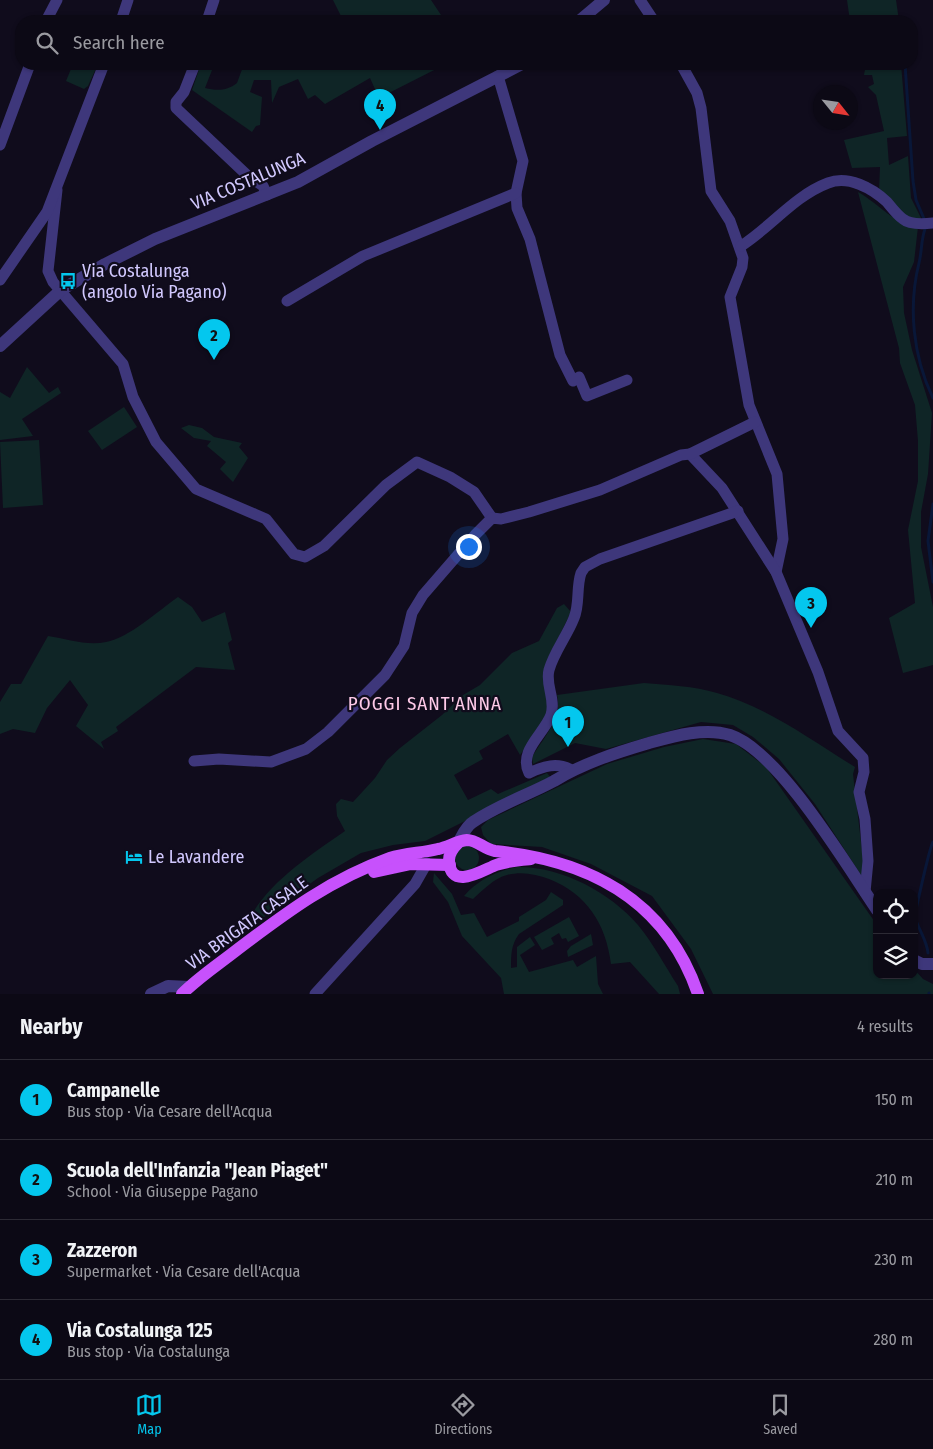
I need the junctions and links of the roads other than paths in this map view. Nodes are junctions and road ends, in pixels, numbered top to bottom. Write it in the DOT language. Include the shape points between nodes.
graph roads {
  1 [pos="57,0"];
  2 [pos="128,0"];
  3 [pos="214,0"];
  4 [pos="604,0"];
  5 [pos="640,0"];
  6 [pos="49,15"];
  7 [pos="123,15"];
  8 [pos="210,15"];
  9 [pos="586,15"];
  10 [pos="650,15"];
  11 [pos="28,70"];
  12 [pos="102,70"];
  13 [pos="192,70"];
  14 [pos="510,70"];
  15 [pos="684,70"];
  16 [pos="498,76"];
  17 [pos="0,145"];
  18 [pos="57,190"];
  19 [pos="516,194"];
  20 [pos="267,195"];
  21 [pos="933,223"];
  22 [pos="741,246"];
  23 [pos="0,280"];
  24 [pos="61,290"];
  25 [pos="287,301"];
  26 [pos="0,346"];
  27 [pos="627,380"];
  28 [pos="755,422"];
  29 [pos="690,454"];
  30 [pos="738,511"];
  31 [pos="492,518"];
  32 [pos="776,572"];
  33 [pos="194,761"];
  34 [pos="572,770"];
  35 [pos="489,814"];
  36 [pos="458,843"];
  37 [pos="480,845"];
  38 [pos="546,858"];
  39 [pos="427,863"];
  40 [pos="411,864"];
  41 [pos="450,865"];
  42 [pos="481,872"];
  43 [pos="335,882"];
  44 [pos="415,884"];
  45 [pos="865,892"];
  46 [pos="873,904"];
  47 [pos="918,962"];
  48 [pos="933,964"];
  49 [pos="185,991"];
  50 [pos="151,994"];
  51 [pos="315,994"];
  52 [pos="698,994"];
  1 -- 6 [label="street"];
  2 -- 7 [label="street"];
  3 -- 8 [label="street"];
  4 -- 9 [label="street"];
  5 -- 10 [label="street"];
  11 -- 17 [label="street"];
  12 -- 18 [label="street"];
  13 -- 20 [label="street" via="176,108 248,176 263,186"];
  14 -- 16 [label="street, VIA COSTALUNGA"];
  15 -- 22 [label="street" via="701,108 711,191"];
  16 -- 19 [label="street" via="523,161"];
  16 -- 20 [label="street, VIA COSTALUNGA" via="298,182"];
  18 -- 23 [label="street" via="47,212"];
  18 -- 24 [label="street" via="47,264 53,282"];
  19 -- 25 [label="street" via="363,256"];
  19 -- 27 [label="street" via="517,208 530,239 560,355 573,381 579,377 587,396"];
  20 -- 24 [label="street, VIA COSTALUNGA" via="155,238"];
  21 -- 22 [label="street" via="902,219 886,201 865,187 839,181 828,183 800,200"];
  22 -- 28 [label="street" via="742,267 730,296"];
  24 -- 26 [label="street, VIA COSTALUNGA"];
  24 -- 31 [label="street" via="123,364 132,397 156,442 196,489 266,519 294,554 305,557 324,546 386,485 416,462 474,492"];
  28 -- 29 [label="street"];
  28 -- 32 [label="street" via="774,464 778,482 783,539"];
  29 -- 30 [label="street" via="722,488"];
  29 -- 31 [label="street" via="600,490 510,517"];
  30 -- 32 [label="street"];
  30 -- 34 [label="street" via="600,559 581,573 574,619 548,672 553,700 551,713 546,728 525,762 529,773 552,765 563,765"];
  31 -- 33 [label="street" via="423,595 412,613 404,646 385,675 328,732 306,749 271,762"];
  32 -- 45 [label="street" via="818,672 838,731 863,758 864,772 859,792 868,860"];
  34 -- 35 [label="street"];
  34 -- 45 [label="street" via="614,753 702,732 738,738 773,766 808,809"];
  35 -- 36 [label="street" via="472,822"];
  35 -- 37 [label="street" via="476,830"];
  36 -- 37 [label="main road, VIA BRIGATA CASALE" via="468,840"];
  36 -- 40 [label="street" via="444,850 416,855"];
  36 -- 41 [label="main road" via="450,853"];
  36 -- 43 [label="main road, VIA BRIGATA CASALE" via="391,858"];
  37 -- 38 [label="main road, VIA BRIGATA CASALE" via="491,850"];
  37 -- 42 [label="main road" via="486,856"];
  38 -- 42 [label="main road, VIA BRIGATA CASALE" via="497,865"];
  38 -- 52 [label="main road, VIA BRIGATA CASALE" via="595,876 639,905 678,952"];
  39 -- 40 [label="main road, VIA BRIGATA CASALE"];
  39 -- 41 [label="main road, VIA BRIGATA CASALE"];
  39 -- 44 [label="street"];
  40 -- 43 [label="main road, VIA BRIGATA CASALE"];
  40 -- 44 [label="street"];
  41 -- 42 [label="main road, VIA BRIGATA CASALE" via="465,878"];
  43 -- 49 [label="main road, VIA BRIGATA CASALE" via="309,896"];
  44 -- 51 [label="street"];
  45 -- 46 [label="street"];
  47 -- 48 [label="street"];
  49 -- 50 [label="street" via="168,986"];
}
